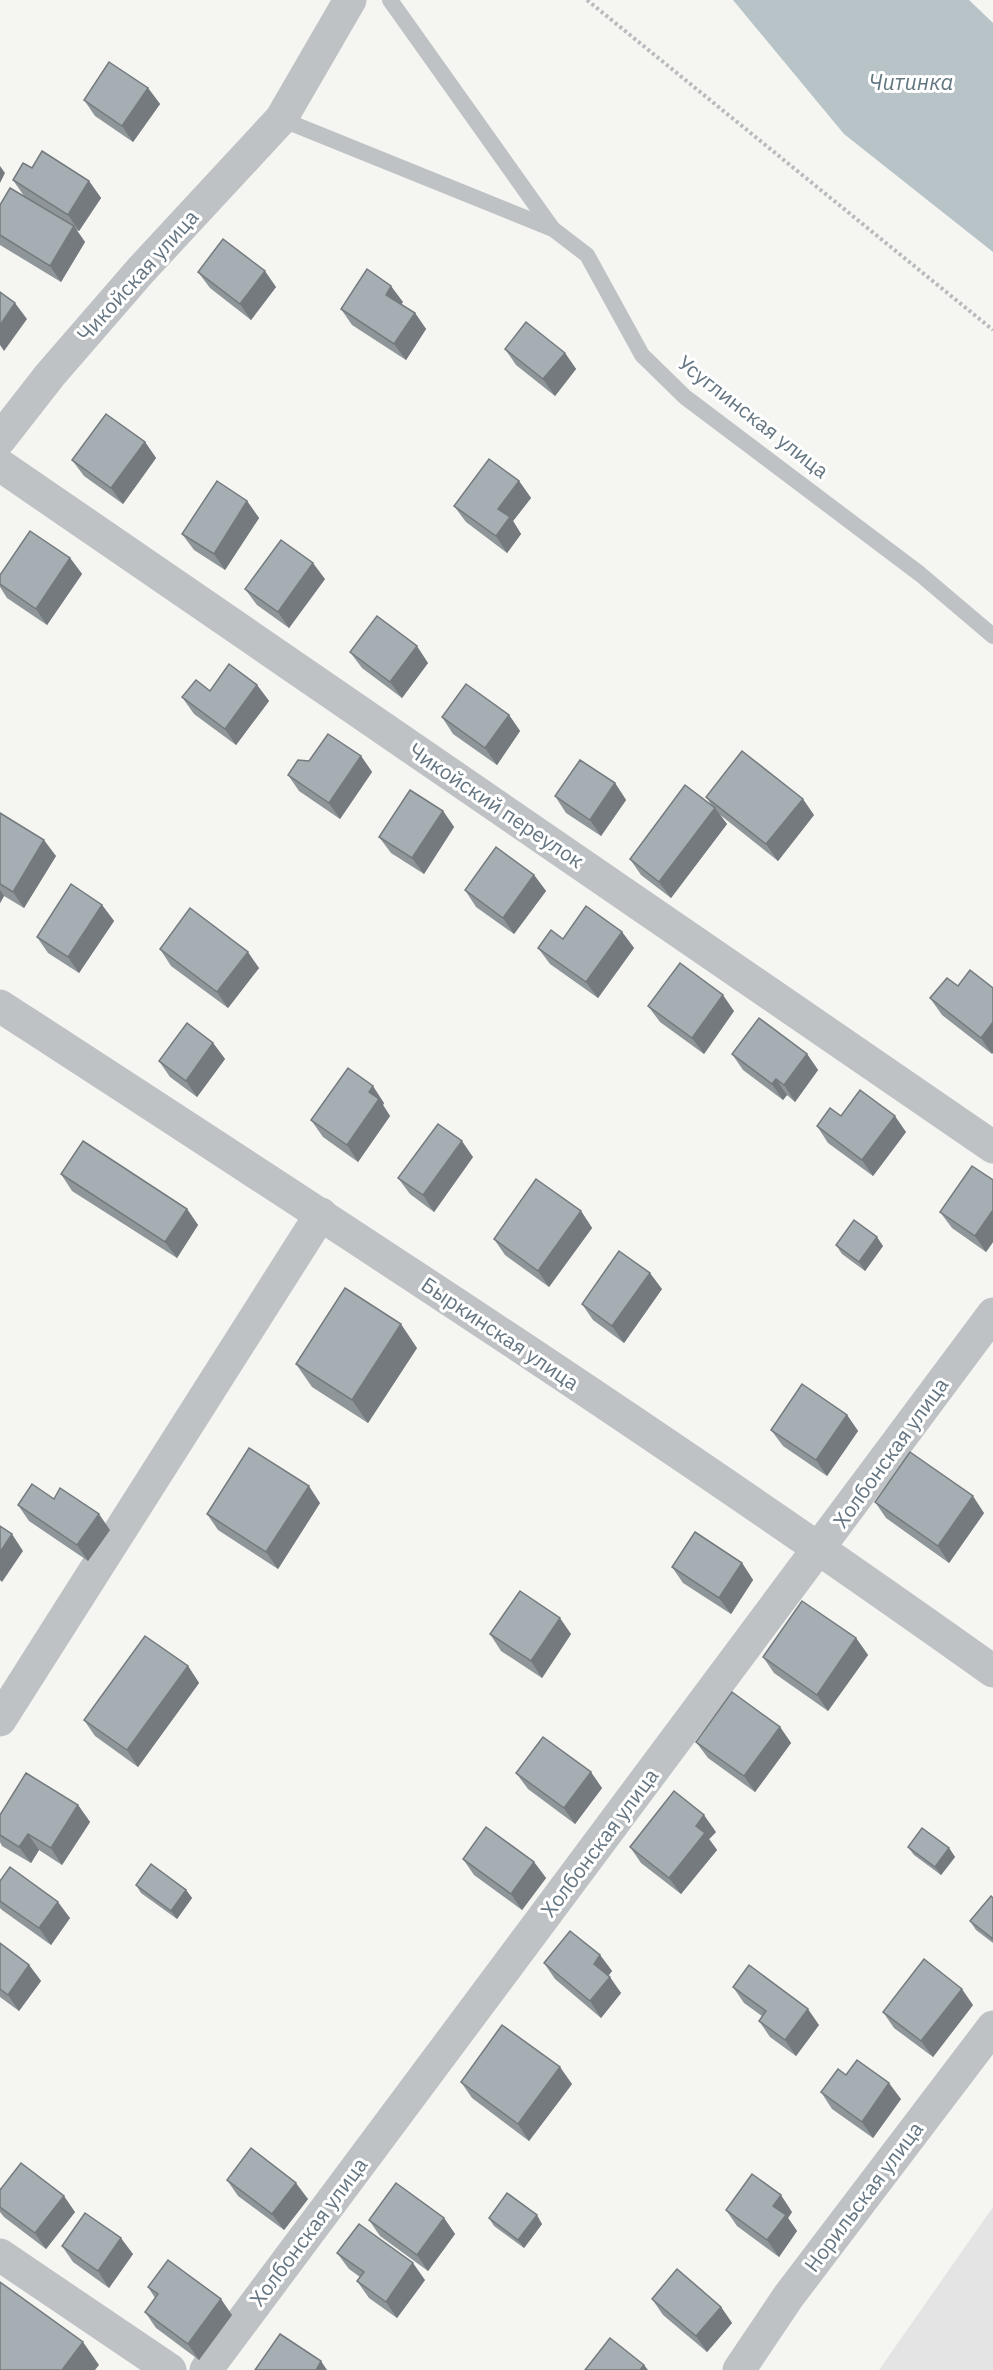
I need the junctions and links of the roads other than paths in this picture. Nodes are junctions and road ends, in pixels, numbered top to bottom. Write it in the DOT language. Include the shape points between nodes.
graph roads {
  1 [pos="350,0"];
  2 [pos="390,0"];
  3 [pos="281,119"];
  4 [pos="553,229"];
  5 [pos="0,439"];
  6 [pos="0,465"];
  7 [pos="993,636"];
  8 [pos="0,1006"];
  9 [pos="993,1147"];
  10 [pos="321,1214"];
  11 [pos="993,1314"];
  12 [pos="821,1548"];
  13 [pos="993,1671"];
  14 [pos="0,1720"];
  15 [pos="993,2027"];
  16 [pos="0,2255"];
  17 [pos="170,2370"];
  18 [pos="206,2370"];
  19 [pos="739,2370"];
  1 -- 3 [label="street, Чикойская улица"];
  2 -- 4 [label="lane"];
  3 -- 4 [label="lane, Усуглинская улица"];
  3 -- 5 [label="street, Чикойская улица" via="118,297"];
  4 -- 7 [label="lane, Усуглинская улица" via="587,255 642,355 685,397 920,574"];
  6 -- 9 [label="street, Чикойский переулок"];
  8 -- 10 [label="street, Быркинская улица"];
  10 -- 12 [label="street, Быркинская улица"];
  10 -- 14 [label="street"];
  11 -- 12 [label="street, Холбонская улица"];
  12 -- 13 [label="street, Быркинская улица"];
  12 -- 18 [label="street, Холбонская улица"];
  15 -- 19 [label="street, Норильская улица" via="788,2297"];
  16 -- 17 [label="street"];
}
